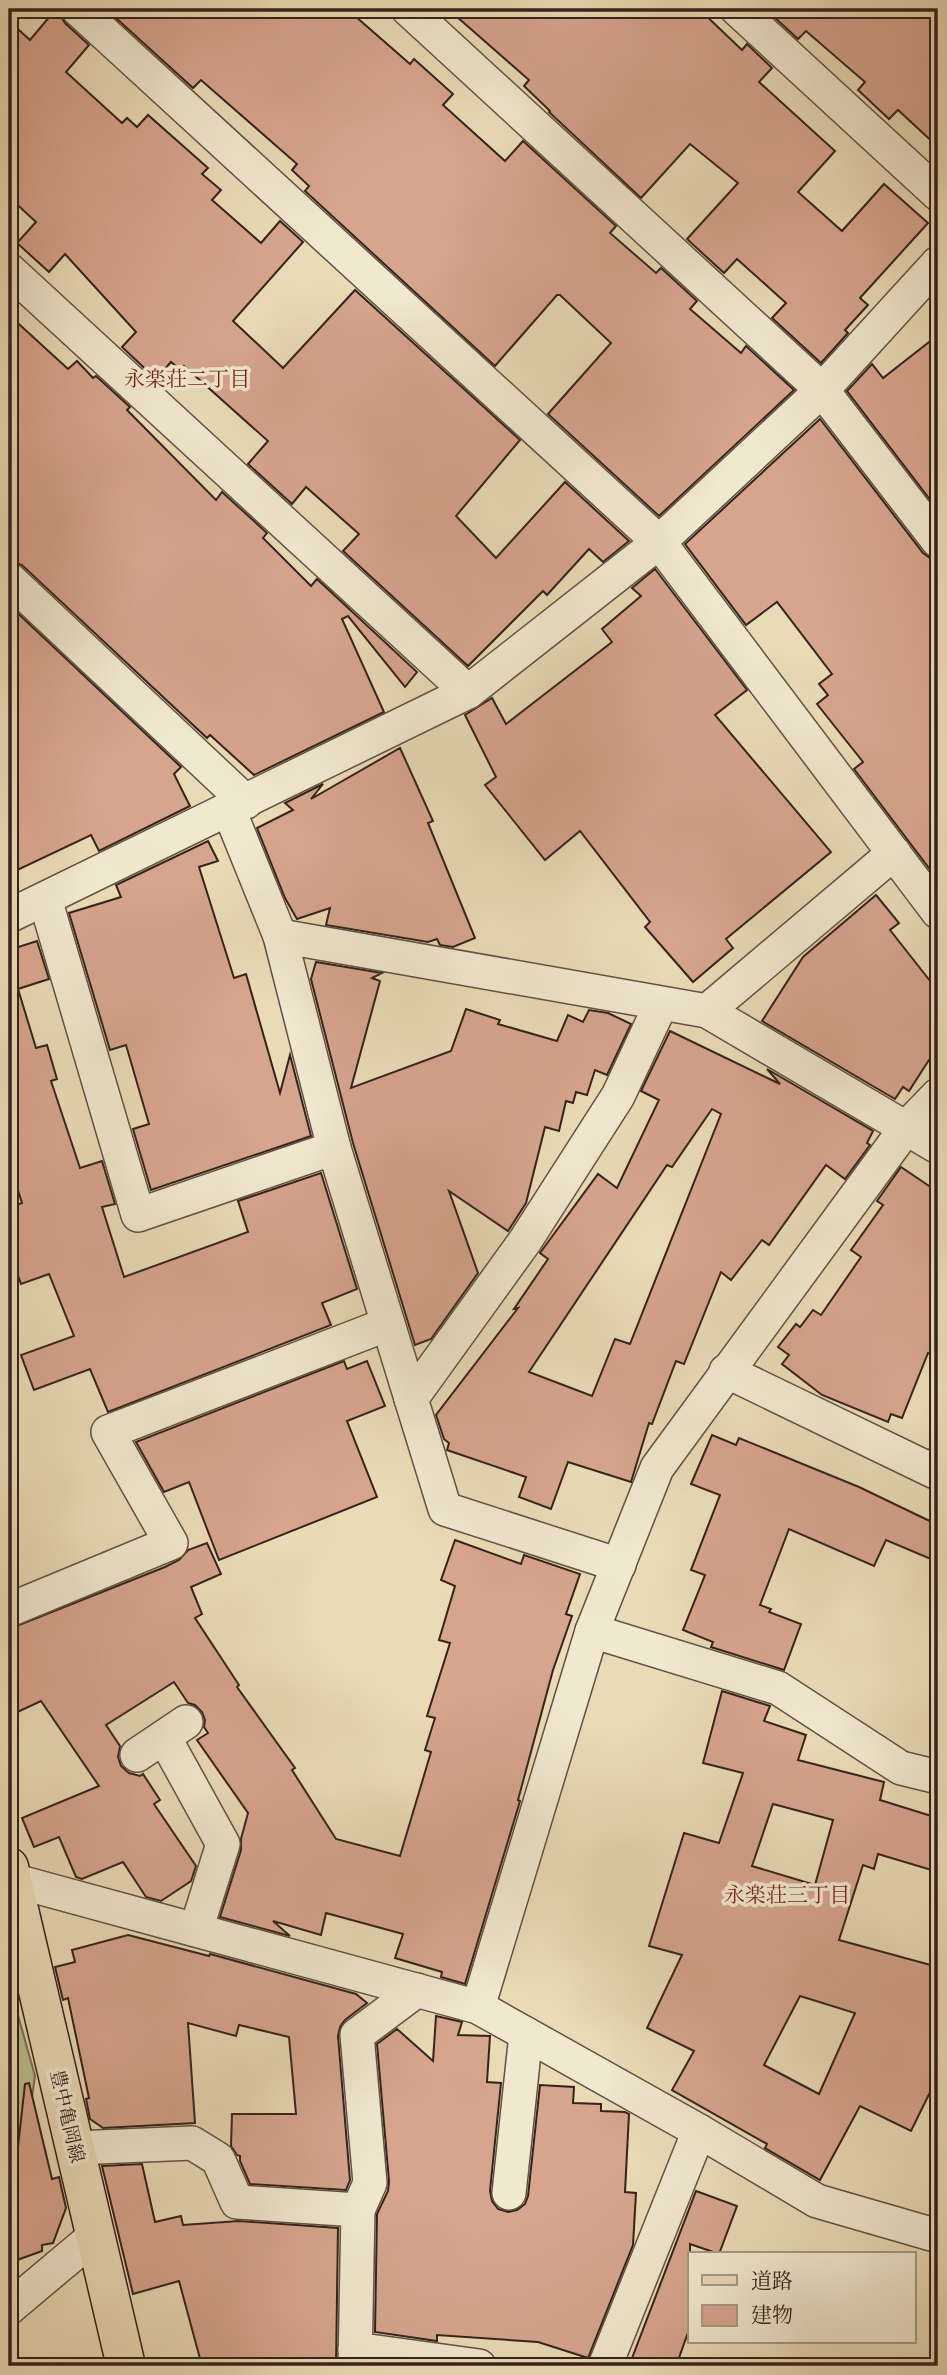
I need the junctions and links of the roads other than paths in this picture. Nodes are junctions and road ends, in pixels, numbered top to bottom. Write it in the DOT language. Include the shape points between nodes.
graph roads {
  1 [pos="78,9"];
  2 [pos="408,9"];
  3 [pos="737,9"];
  4 [pos="938,194"];
  5 [pos="938,263"];
  6 [pos="9,270"];
  7 [pos="821,390"];
  8 [pos="938,541"];
  9 [pos="659,542"];
  10 [pos="9,579"];
  11 [pos="468,692"];
  12 [pos="237,806"];
  13 [pos="894,853"];
  14 [pos="45,899"];
  15 [pos="938,912"];
  16 [pos="9,916"];
  17 [pos="280,936"];
  18 [pos="660,1004"];
  19 [pos="706,1012"];
  20 [pos="938,1095"];
  21 [pos="906,1128"];
  22 [pos="938,1147"];
  23 [pos="334,1148"];
  24 [pos="388,1324"];
  25 [pos="726,1371"];
  26 [pos="411,1399"];
  27 [pos="938,1464"];
  28 [pos="619,1565"];
  29 [pos="9,1610"];
  30 [pos="592,1631"];
  31 [pos="162,1738"];
  32 [pos="938,1777"];
  33 [pos="10,1873"];
  34 [pos="196,1930"];
  35 [pos="417,1990"];
  36 [pos="478,2007"];
  37 [pos="526,2034"];
  38 [pos="699,2131"];
  39 [pos="75,2148"];
  40 [pos="509,2193"];
  41 [pos="358,2210"];
  42 [pos="96,2235"];
  43 [pos="938,2236"];
  44 [pos="9,2308"];
  45 [pos="355,2357"];
  46 [pos="126,2366"];
  47 [pos="479,2366"];
  48 [pos="605,2366"];
  1 -- 9 [label="street"];
  2 -- 7 [label="street"];
  3 -- 4 [label="street"];
  5 -- 7 [label="street"];
  6 -- 11 [label="street"];
  7 -- 8 [label="street"];
  7 -- 9 [label="street"];
  9 -- 11 [label="street"];
  9 -- 13 [label="street"];
  10 -- 12 [label="street"];
  11 -- 12 [label="street"];
  12 -- 14 [label="street"];
  12 -- 17 [label="street"];
  13 -- 15 [label="street"];
  13 -- 19 [label="street"];
  14 -- 16 [label="street"];
  14 -- 23 [label="street" via="138,1215"];
  17 -- 18 [label="street"];
  17 -- 23 [label="street"];
  18 -- 19 [label="street"];
  18 -- 26 [label="street" via="618,1096 525,1241"];
  19 -- 21 [label="street"];
  20 -- 21 [label="street"];
  21 -- 22 [label="street"];
  21 -- 25 [label="street"];
  23 -- 24 [label="street"];
  24 -- 26 [label="street"];
  24 -- 29 [label="street" via="108,1432 171,1544"];
  25 -- 27 [label="street" via="935,1472"];
  25 -- 28 [label="street" via="657,1468"];
  26 -- 28 [label="street" via="445,1509"];
  28 -- 30 [label="street"];
  30 -- 32 [label="street" via="778,1688 901,1768"];
  30 -- 36 [label="street"];
  31 -- 34 [label="street" via="223,1844"];
  33 -- 34 [label="street"];
  33 -- 39 [label="main road, 豊中亀岡線"];
  34 -- 35 [label="street"];
  35 -- 36 [label="street"];
  35 -- 41 [label="street" via="357,2035 370,2183"];
  36 -- 37 [label="street"];
  37 -- 38 [label="street"];
  37 -- 40 [label="street"];
  38 -- 43 [label="street" via="817,2200"];
  38 -- 48 [label="street"];
  39 -- 41 [label="street" via="192,2143 218,2159 237,2202"];
  39 -- 42 [label="main road, 豊中亀岡線"];
  41 -- 45 [label="street"];
  42 -- 44 [label="street"];
  42 -- 46 [label="main road, 豊中亀岡線"];
  45 -- 47 [label="street"];
}
